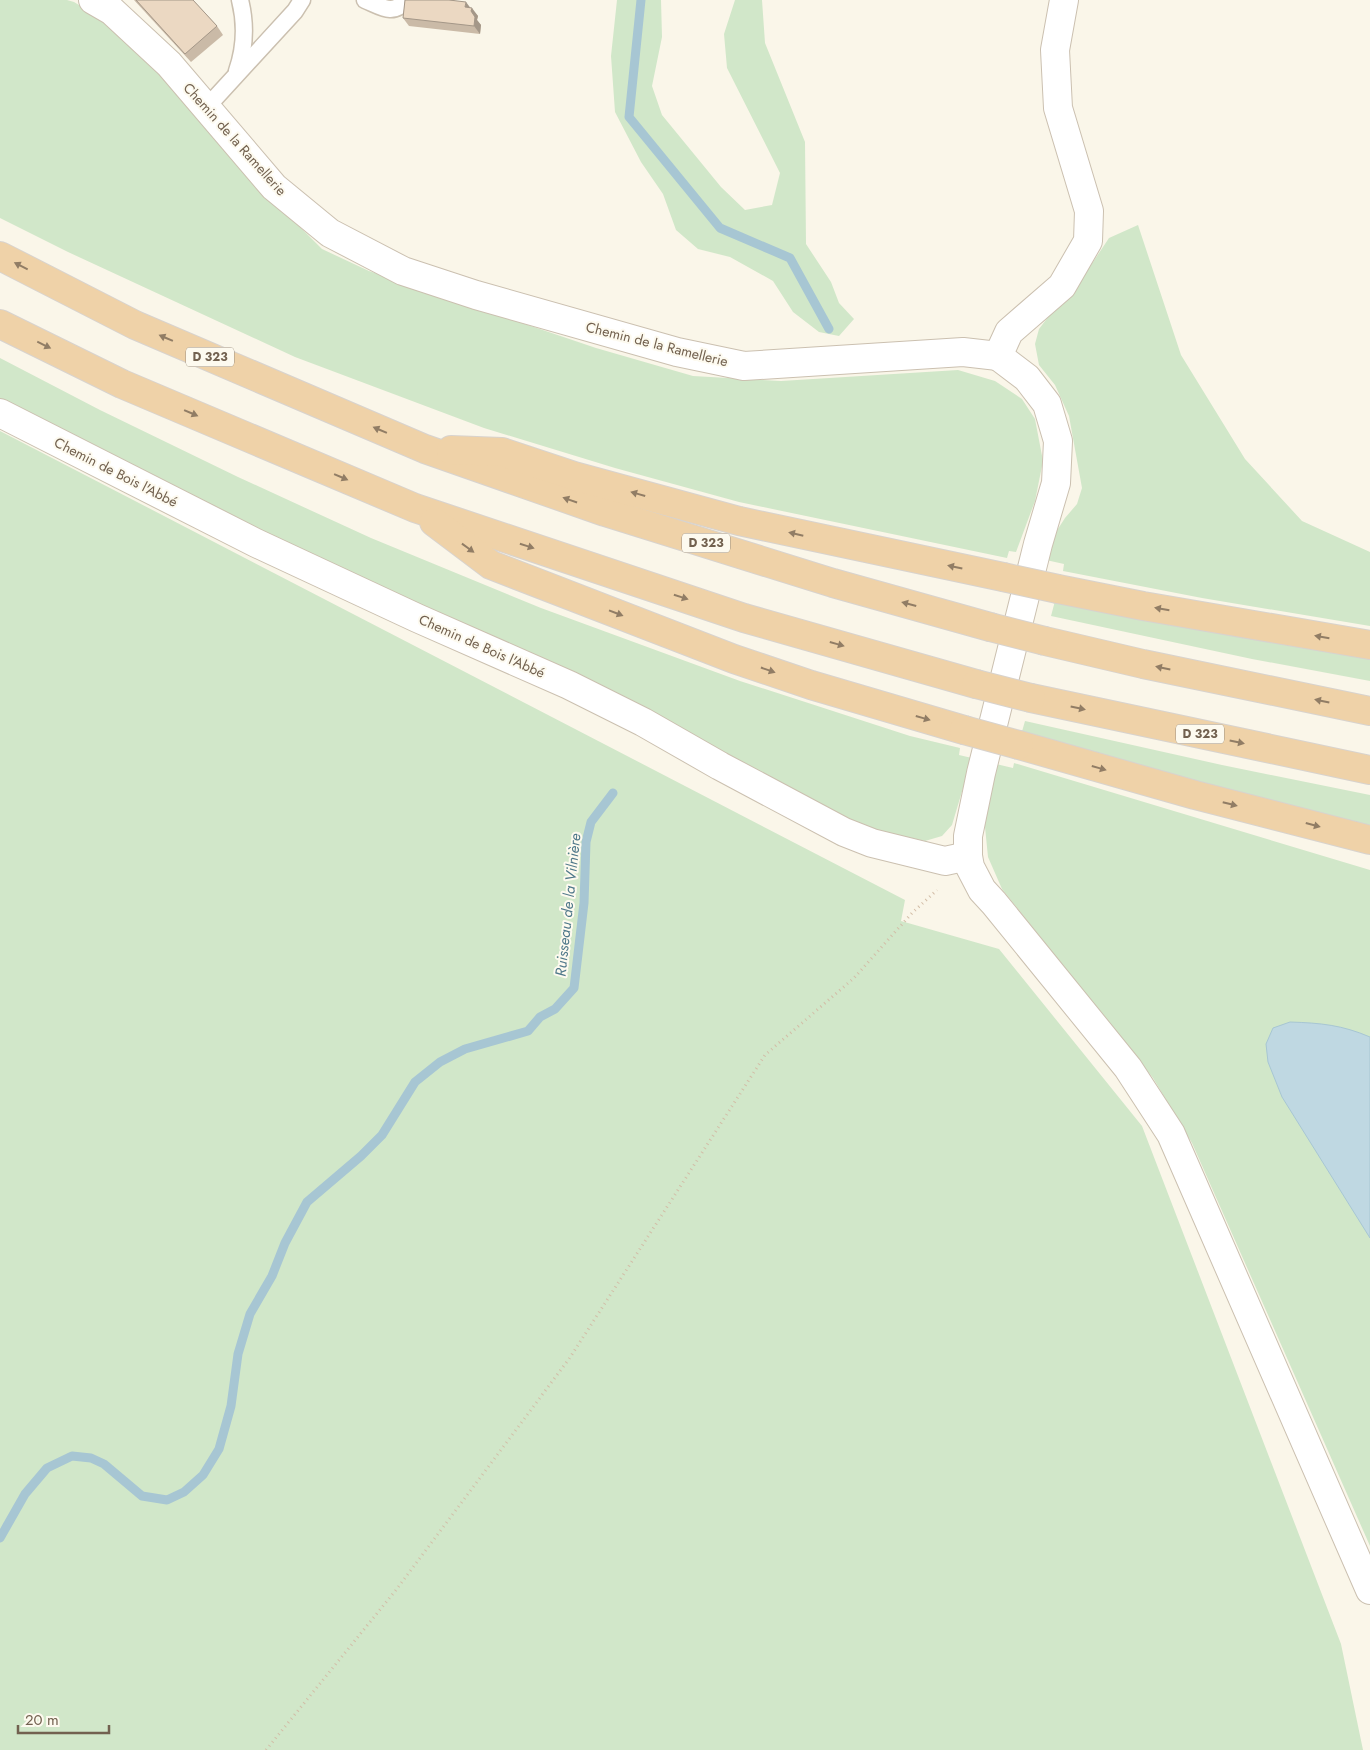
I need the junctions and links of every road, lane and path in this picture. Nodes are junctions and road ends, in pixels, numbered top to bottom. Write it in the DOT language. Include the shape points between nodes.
graph roads {
  1 [pos="93,0"];
  2 [pos="240,0"];
  3 [pos="302,0"];
  4 [pos="365,0"];
  5 [pos="406,0"];
  6 [pos="1064,0"];
  7 [pos="236,76"];
  8 [pos="206,108"];
  9 [pos="0,256"];
  10 [pos="0,324"];
  11 [pos="998,356"];
  12 [pos="0,413"];
  13 [pos="425,449"];
  14 [pos="414,508"];
  15 [pos="1370,645"];
  16 [pos="1370,711"];
  17 [pos="1370,770"];
  18 [pos="1370,840"];
  19 [pos="968,856"];
  20 [pos="1370,1590"];
  21 [pos="266,1750"];
  1 -- 8 [label="street, Chemin de la Ramellerie" via="112,11 169,64"];
  2 -- 7 [label="lane" via="244,43"];
  3 -- 7 [label="lane"];
  4 -- 5 [label="lane" via="389,10 396,9"];
  6 -- 11 [label="street" via="1055,50 1058,108 1090,211 1088,241 1062,286 1009,332"];
  7 -- 8 [label="lane"];
  8 -- 11 [label="street, Chemin de la Ramellerie" via="274,186 330,233 403,271 476,296 677,352 744,366 964,352"];
  13 -- 9 [label="highway, D 323, one-way" via="135,325"];
  10 -- 14 [label="highway, D 323, one-way" via="122,384"];
  11 -- 19 [label="street" via="1026,378 1047,404 1058,441 1056,482 981,773 968,836"];
  12 -- 19 [label="street, Chemin de Bois l'Abbé" via="256,543 416,618 569,684 844,832 872,843 945,861"];
  15 -- 13 [label="highway, one-way, bridge" via="1152,608 739,521 574,476 502,452"];
  16 -- 13 [label="highway, D 323, one-way, bridge" via="1143,664 990,627 833,583 615,515"];
  14 -- 17 [label="highway, D 323, one-way, bridge" via="744,618 976,684"];
  14 -- 18 [label="highway, one-way, bridge" via="492,565 820,688 1195,795"];
  19 -- 20 [label="street" via="982,890 1128,1068 1171,1134"];
  19 -- 21 [label="path" via="854,978 765,1055 568,1359 396,1590"];
}
